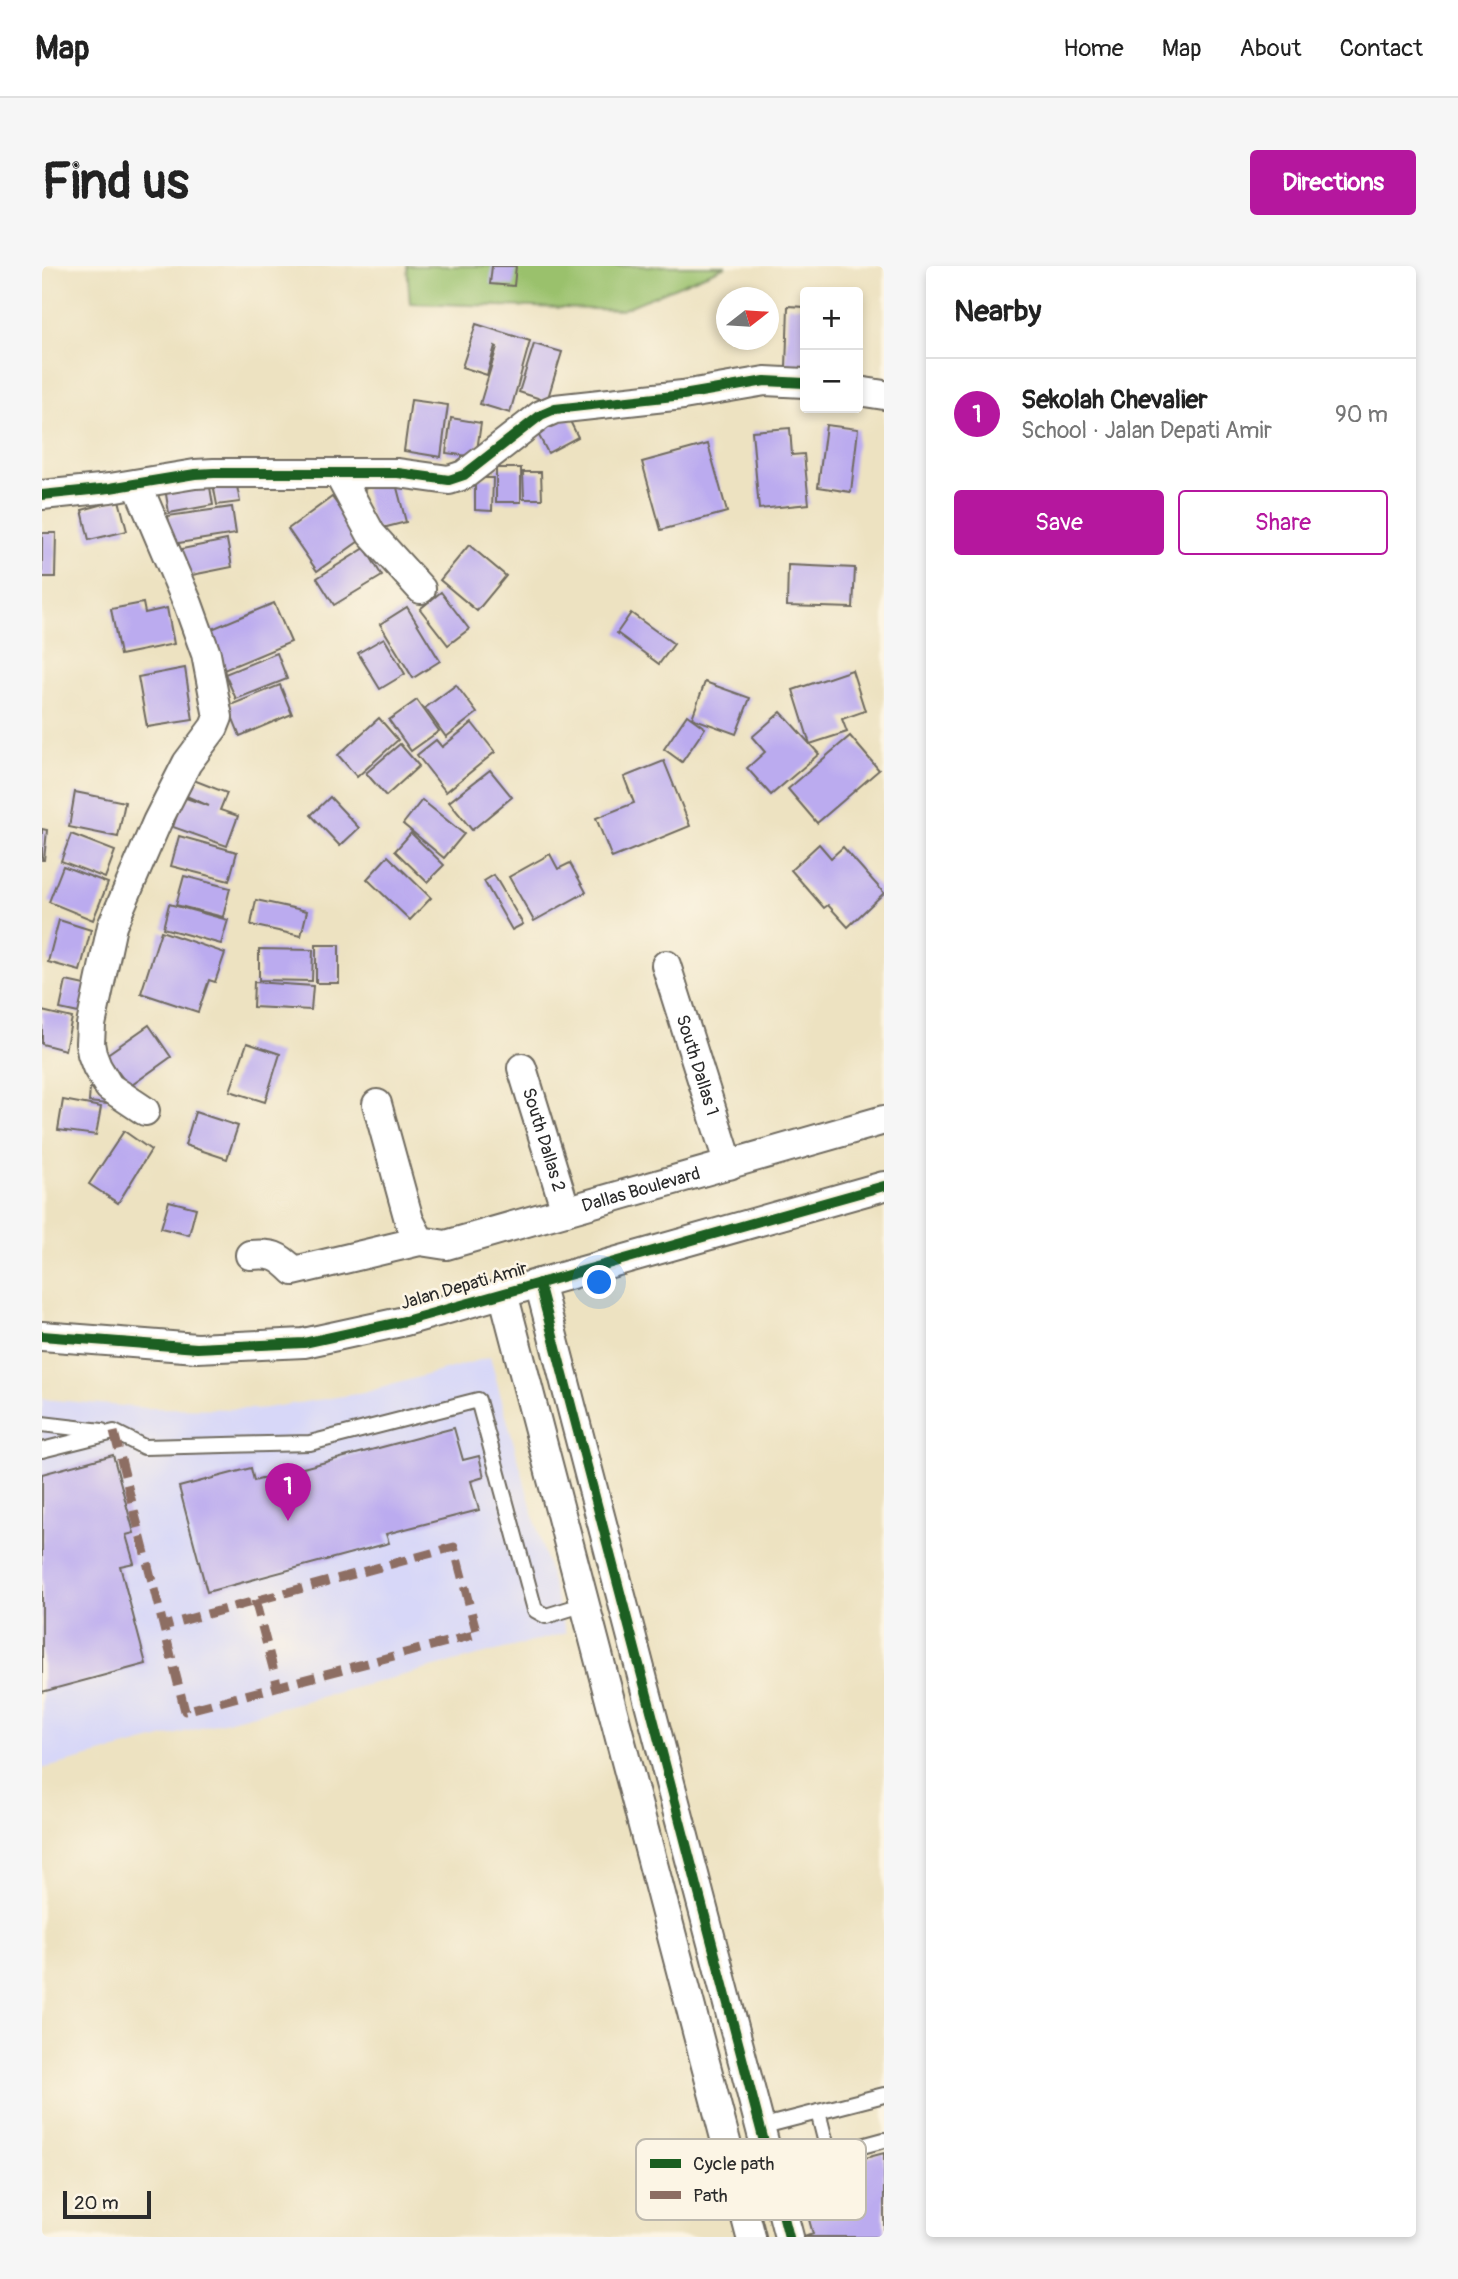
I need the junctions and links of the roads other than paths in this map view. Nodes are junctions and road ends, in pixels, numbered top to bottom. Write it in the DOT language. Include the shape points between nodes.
graph roads {
  1 [pos="800,383"];
  2 [pos="863,392"];
  3 [pos="884,395"];
  4 [pos="338,473"];
  5 [pos="137,484"];
  6 [pos="42,495"];
  7 [pos="421,589"];
  8 [pos="666,965"];
  9 [pos="522,1068"];
  10 [pos="377,1104"];
  11 [pos="145,1111"];
  12 [pos="884,1120"];
  13 [pos="729,1164"];
  14 [pos="884,1186"];
  15 [pos="566,1211"];
  16 [pos="414,1231"];
  17 [pos="250,1255"];
  18 [pos="539,1283"];
  19 [pos="503,1293"];
  20 [pos="42,1336"];
  21 [pos="42,1424"];
  22 [pos="114,1432"];
  23 [pos="42,1450"];
  24 [pos="585,1604"];
  25 [pos="884,2095"];
  26 [pos="818,2112"];
  27 [pos="760,2127"];
  28 [pos="725,2139"];
  29 [pos="763,2139"];
  30 [pos="825,2139"];
  31 [pos="884,2140"];
  32 [pos="866,2145"];
  33 [pos="747,2220"];
  34 [pos="785,2220"];
  35 [pos="751,2237"];
  36 [pos="789,2237"];
  1 -- 4 [label="street" via="765,381 555,409 454,480 398,473"];
  2 -- 3 [label="street"];
  4 -- 5 [label="street" via="214,472"];
  4 -- 7 [label="street" via="371,534"];
  5 -- 6 [label="street"];
  5 -- 11 [label="street" via="201,641 218,717 187,763 157,822 113,926 91,1025 97,1068 109,1087"];
  8 -- 13 [label="street, South Dallas 1"];
  9 -- 15 [label="street, South Dallas 2"];
  10 -- 16 [label="street"];
  12 -- 13 [label="street, Dallas Boulevard"];
  13 -- 15 [label="street, Dallas Boulevard"];
  14 -- 18 [label="street, Jalan Depati Amir"];
  15 -- 16 [label="street, Dallas Boulevard" via="446,1245"];
  16 -- 17 [label="street, Dallas Boulevard" via="294,1271 269,1253"];
  18 -- 19 [label="street, Jalan Depati Amir"];
  18 -- 27 [label="street"];
  19 -- 20 [label="street, Jalan Depati Amir" via="304,1343 197,1348"];
  19 -- 24 [label="street"];
  21 -- 22 [label="lane"];
  22 -- 23 [label="lane"];
  22 -- 24 [label="lane" via="144,1447 310,1443 478,1400 535,1611 546,1616"];
  24 -- 28 [label="street"];
  25 -- 26 [label="lane"];
  26 -- 27 [label="lane"];
  26 -- 30 [label="lane"];
  27 -- 29 [label="street"];
  31 -- 32 [label="lane"];
  33 -- 35 [label="street"];
  34 -- 36 [label="street"];
}
